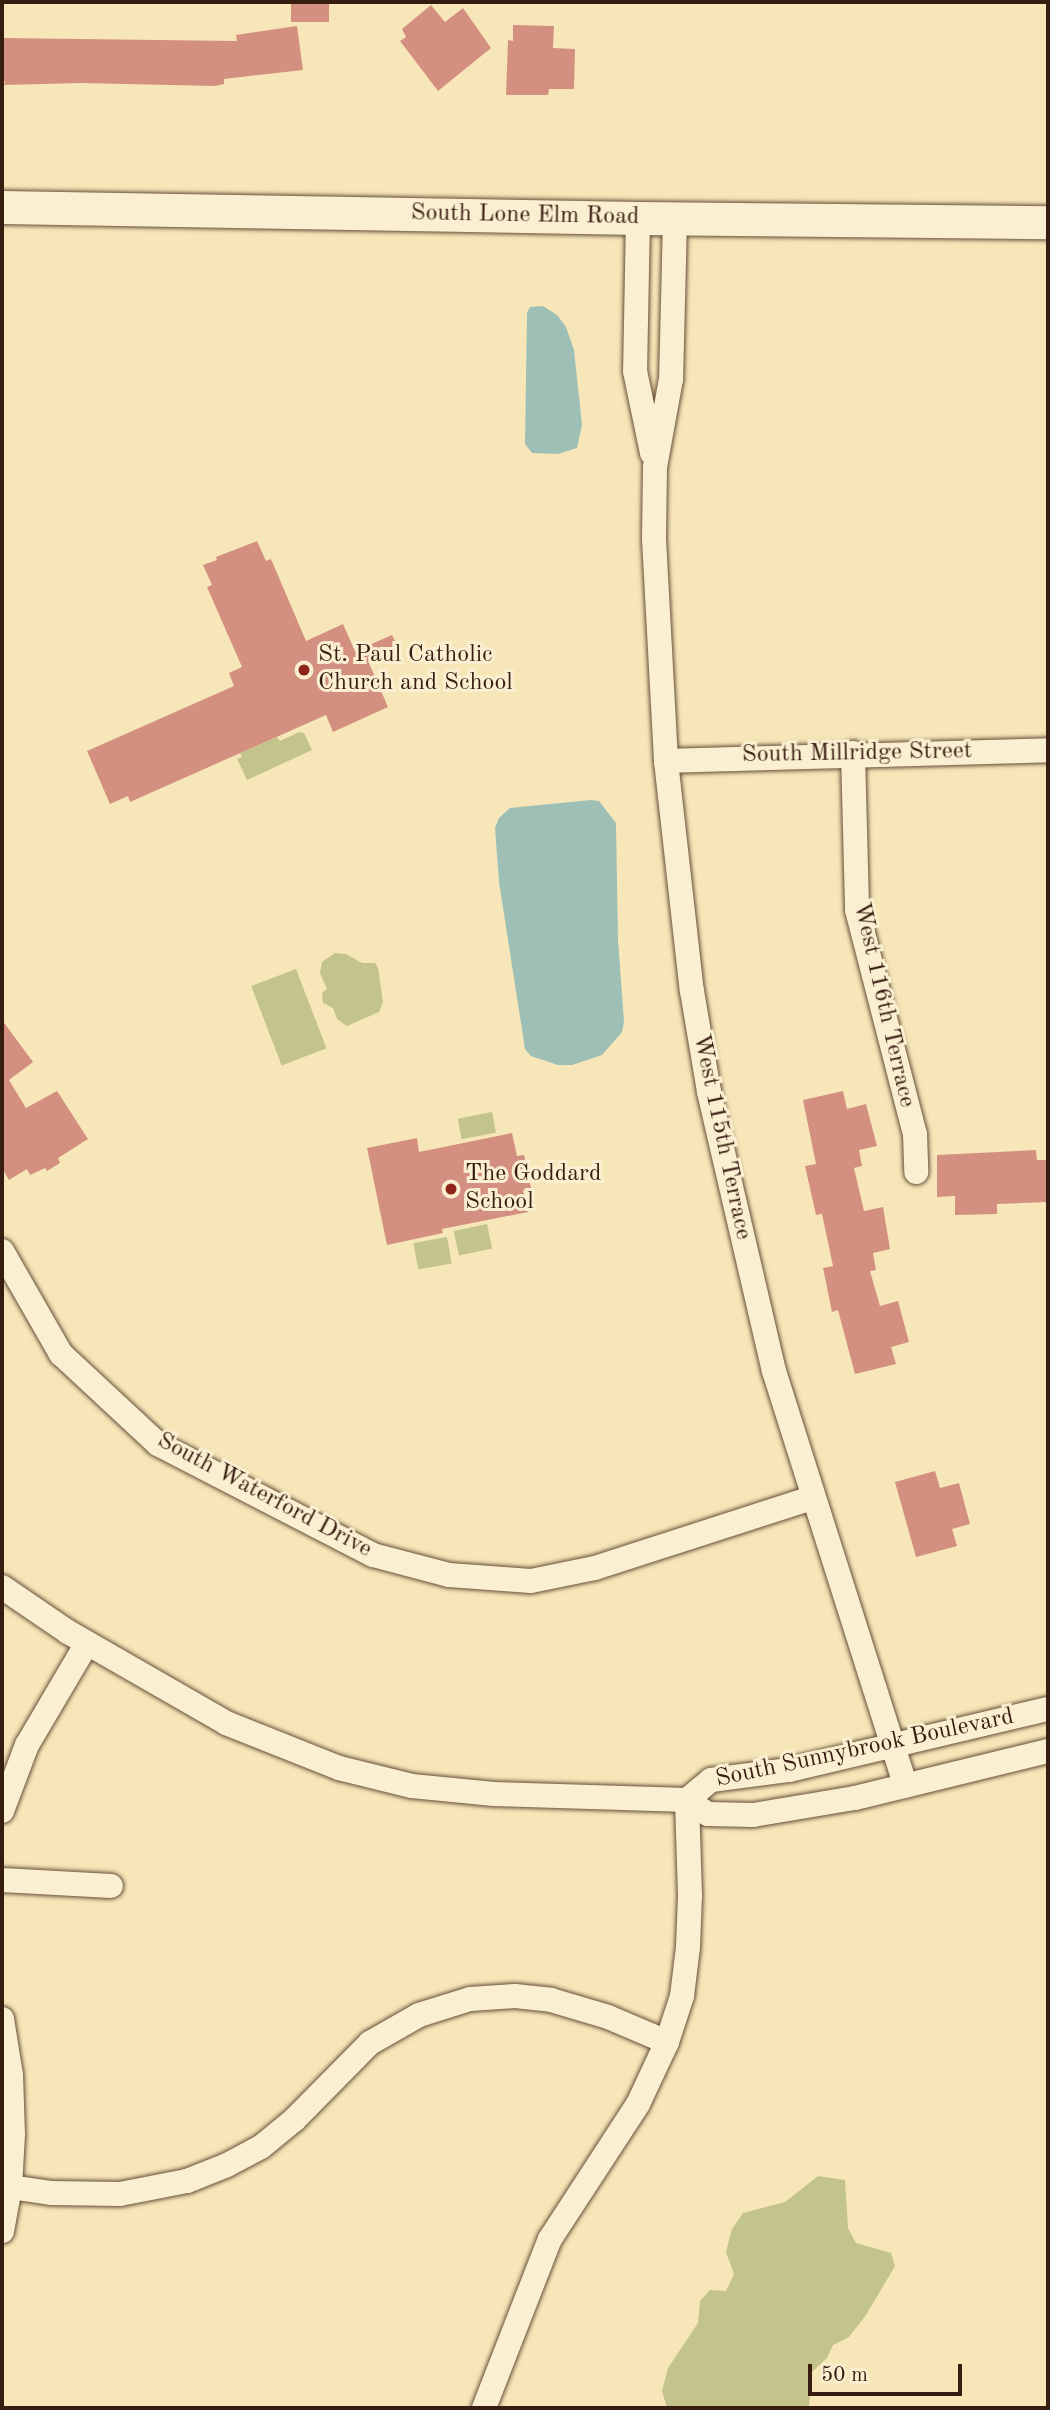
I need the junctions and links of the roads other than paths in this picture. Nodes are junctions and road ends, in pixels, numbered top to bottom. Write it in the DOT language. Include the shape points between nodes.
graph roads {
  1 [pos="2,207"];
  2 [pos="638,218"];
  3 [pos="676,219"];
  4 [pos="1048,222"];
  5 [pos="655,467"];
  6 [pos="1048,750"];
  7 [pos="853,753"];
  8 [pos="666,761"];
  9 [pos="916,1172"];
  10 [pos="2,1251"];
  11 [pos="812,1498"];
  12 [pos="2,1587"];
  13 [pos="87,1643"];
  14 [pos="1048,1709"];
  15 [pos="894,1745"];
  16 [pos="1048,1751"];
  17 [pos="906,1786"];
  18 [pos="687,1800"];
  19 [pos="2,1811"];
  20 [pos="2,1880"];
  21 [pos="111,1886"];
  22 [pos="2,2020"];
  23 [pos="667,2042"];
  24 [pos="10,2187"];
  25 [pos="2,2231"];
  26 [pos="484,2408"];
  1 -- 2 [label="street, South Lone Elm Road"];
  2 -- 3 [label="street, South Lone Elm Road"];
  2 -- 5 [label="street, West 115th Terrace" via="635,371"];
  3 -- 4 [label="street, South Lone Elm Road"];
  3 -- 5 [label="street, West 115th Terrace" via="671,379"];
  5 -- 8 [label="street, West 115th Terrace" via="658,653"];
  6 -- 7 [label="street, South Millridge Street"];
  7 -- 8 [label="street, South Millridge Street"];
  7 -- 9 [label="street, West 116th Terrace" via="857,909 915,1134"];
  8 -- 11 [label="street, West 115th Terrace" via="684,933 709,1092 751,1281"];
  10 -- 11 [label="street, South Waterford Drive" via="61,1354 158,1444 373,1555 449,1575 531,1581 595,1568"];
  11 -- 15 [label="street, West 115th Terrace"];
  12 -- 13 [label="street, South Sunnybrook Boulevard"];
  13 -- 18 [label="street, South Sunnybrook Boulevard" via="226,1723 339,1769 456,1792"];
  13 -- 19 [label="street" via="27,1745"];
  14 -- 15 [label="street, South Sunnybrook Boulevard"];
  15 -- 17 [label="street, West 115th Terrace"];
  15 -- 18 [label="street, South Sunnybrook Boulevard" via="789,1770 711,1780"];
  16 -- 17 [label="street, South Sunnybrook Boulevard"];
  17 -- 18 [label="street, South Sunnybrook Boulevard" via="753,1815 708,1814"];
  18 -- 23 [label="street" via="688,1947 682,1996"];
  20 -- 21 [label="street"];
  22 -- 24 [label="street" via="11,2075"];
  23 -- 24 [label="street" via="551,2000 515,1996 470,1999 419,2014 370,2043 294,2120 261,2147 227,2165 187,2181 120,2194"];
  23 -- 26 [label="street" via="638,2104 550,2239"];
  24 -- 25 [label="street"];
}
